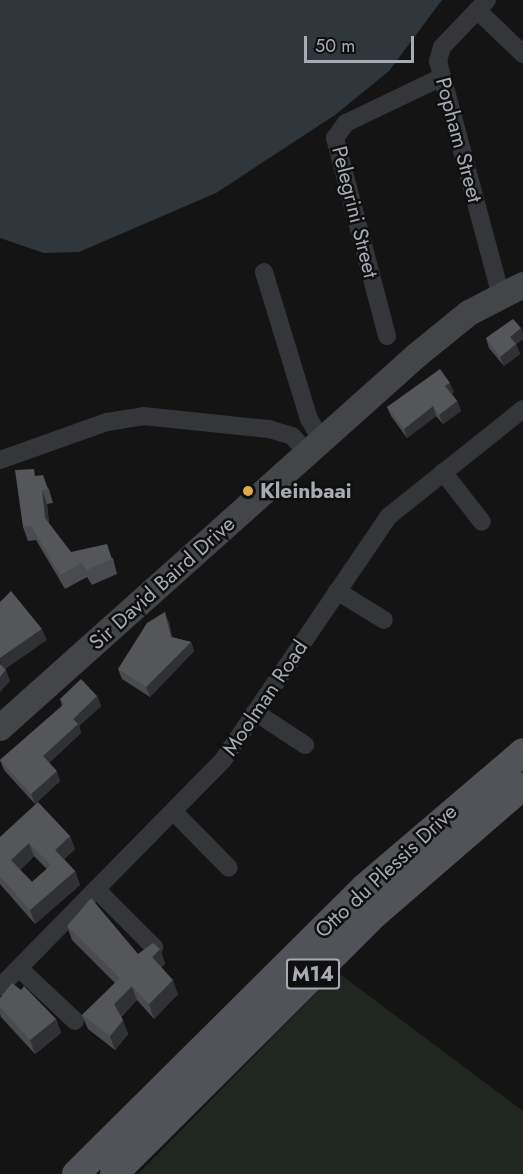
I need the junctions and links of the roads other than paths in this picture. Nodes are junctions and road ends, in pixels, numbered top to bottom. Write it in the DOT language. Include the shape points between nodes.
graph roads {
  1 [pos="482,5"];
  2 [pos="523,54"];
  3 [pos="442,77"];
  4 [pos="264,272"];
  5 [pos="512,290"];
  6 [pos="387,336"];
  7 [pos="523,409"];
  8 [pos="314,446"];
  9 [pos="0,460"];
  10 [pos="443,472"];
  11 [pos="482,522"];
  12 [pos="337,591"];
  13 [pos="384,620"];
  14 [pos="255,712"];
  15 [pos="0,728"];
  16 [pos="305,745"];
  17 [pos="523,752"];
  18 [pos="523,786"];
  19 [pos="174,812"];
  20 [pos="229,868"];
  21 [pos="97,890"];
  22 [pos="154,947"];
  23 [pos="19,968"];
  24 [pos="290,979"];
  25 [pos="0,987"];
  26 [pos="75,1021"];
  27 [pos="76,1174"];
  28 [pos="114,1174"];
  1 -- 2 [label="street"];
  1 -- 3 [label="street, Popham Street" via="442,47"];
  3 -- 5 [label="street, Popham Street"];
  3 -- 6 [label="street, Pelegrini Street" via="346,123 335,138"];
  4 -- 8 [label="street"];
  5 -- 8 [label="street, Sir David Baird Drive" via="455,323"];
  7 -- 10 [label="street, Moolman Road"];
  8 -- 9 [label="street" via="269,429 143,416 107,422"];
  8 -- 15 [label="street, Sir David Baird Drive"];
  10 -- 11 [label="street"];
  10 -- 12 [label="street, Moolman Road" via="389,516"];
  12 -- 13 [label="street"];
  12 -- 14 [label="street, Moolman Road"];
  14 -- 16 [label="street"];
  14 -- 19 [label="street, Moolman Road" via="224,760"];
  17 -- 24 [label="main road, Otto du Plessis Drive / M14" via="403,852"];
  18 -- 24 [label="main road, Otto du Plessis Drive / M14"];
  19 -- 20 [label="street"];
  19 -- 21 [label="street, Moolman Road"];
  21 -- 22 [label="street"];
  21 -- 23 [label="street, Moolman Road"];
  23 -- 25 [label="street, Moolman Road"];
  23 -- 26 [label="street"];
  24 -- 27 [label="main road, Otto du Plessis Drive / M14"];
  24 -- 28 [label="main road, Otto du Plessis Drive / M14"];
}
